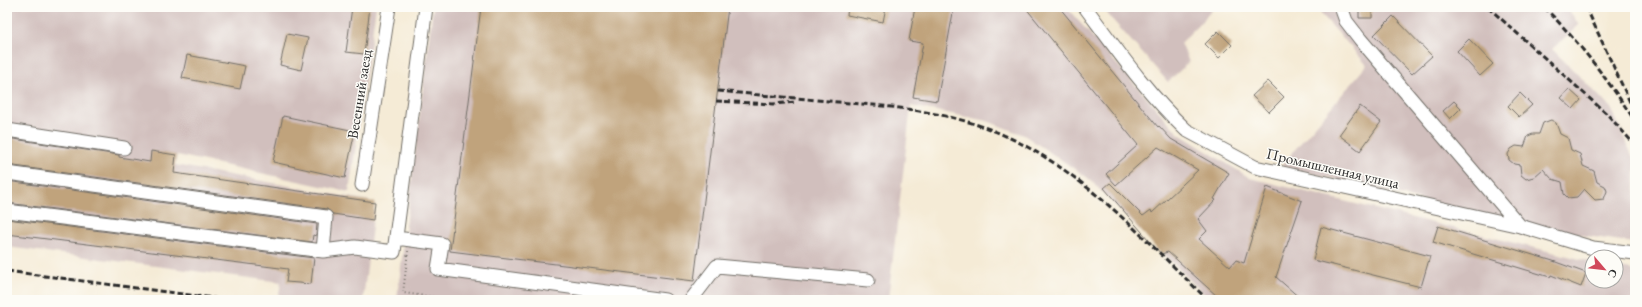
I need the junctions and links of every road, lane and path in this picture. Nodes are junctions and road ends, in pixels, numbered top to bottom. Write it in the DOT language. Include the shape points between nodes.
graph roads {
  1 [pos="389,7"];
  2 [pos="426,7"];
  3 [pos="1085,7"];
  4 [pos="1341,7"];
  5 [pos="7,130"];
  6 [pos="124,148"];
  7 [pos="7,173"];
  8 [pos="362,185"];
  9 [pos="7,211"];
  10 [pos="1520,226"];
  11 [pos="396,238"];
  12 [pos="410,239"];
  13 [pos="323,251"];
  14 [pos="1635,253"];
  15 [pos="868,280"];
  16 [pos="457,300"];
  17 [pos="665,300"];
  18 [pos="691,300"];
  1 -- 8 [label="street, Весенний заезд"];
  2 -- 11 [label="street"];
  3 -- 10 [label="street, Промышленная улица" via="1144,86 1176,121 1186,130 1255,167"];
  4 -- 10 [label="street" via="1346,21"];
  5 -- 6 [label="street"];
  7 -- 13 [label="street" via="326,217"];
  9 -- 13 [label="street"];
  10 -- 14 [label="street, Промышленная улица" via="1593,248"];
  11 -- 12 [label="street"];
  11 -- 13 [label="street" via="394,252 356,247"];
  12 -- 16 [label="path" via="403,293"];
  12 -- 17 [label="street" via="442,244 438,269"];
  15 -- 18 [label="street" via="718,266"];
}
